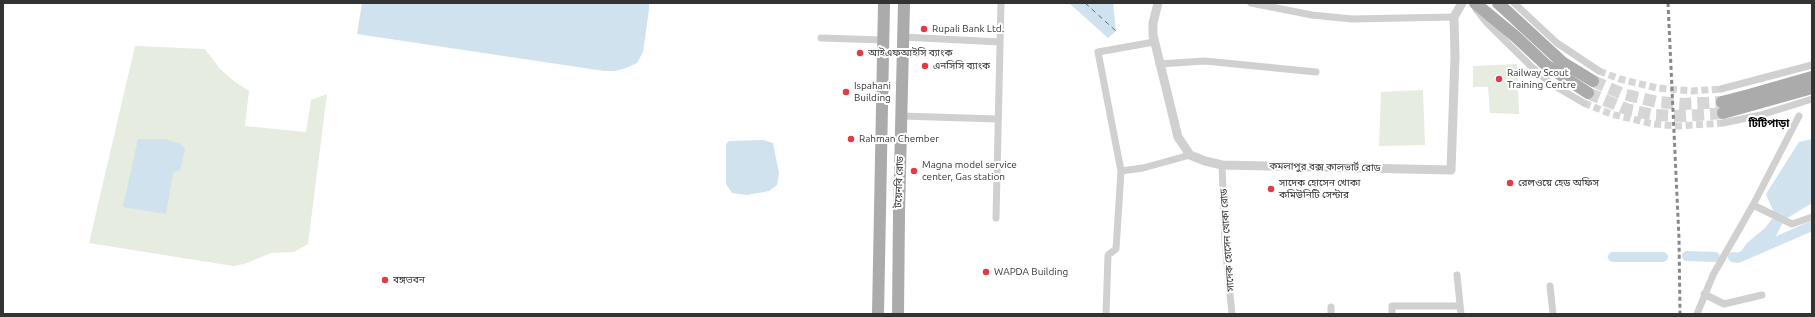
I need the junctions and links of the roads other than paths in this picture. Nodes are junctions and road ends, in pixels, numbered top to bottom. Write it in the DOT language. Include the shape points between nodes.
graph roads {
  1 [pos="884,3"];
  2 [pos="904,3"];
  3 [pos="1001,3"];
  4 [pos="1158,3"];
  5 [pos="1251,3"];
  6 [pos="1453,3"];
  7 [pos="1462,3"];
  8 [pos="1471,3"];
  9 [pos="1475,3"];
  10 [pos="1498,3"];
  11 [pos="1514,3"];
  12 [pos="1454,18"];
  13 [pos="903,37"];
  14 [pos="821,38"];
  15 [pos="883,40"];
  16 [pos="1000,42"];
  17 [pos="1154,42"];
  18 [pos="1159,64"];
  19 [pos="1812,65"];
  20 [pos="1316,72"];
  21 [pos="1596,76"];
  22 [pos="1812,77"];
  23 [pos="1812,88"];
  24 [pos="1721,89"];
  25 [pos="1586,98"];
  26 [pos="1812,99"];
  27 [pos="1723,113"];
  28 [pos="901,116"];
  29 [pos="1799,116"];
  30 [pos="998,119"];
  31 [pos="1190,155"];
  32 [pos="1222,165"];
  33 [pos="1121,171"];
  34 [pos="1753,205"];
  35 [pos="1812,217"];
  36 [pos="996,218"];
  37 [pos="1457,275"];
  38 [pos="1550,286"];
  39 [pos="1704,294"];
  40 [pos="1762,295"];
  41 [pos="1460,306"];
  42 [pos="878,314"];
  43 [pos="898,314"];
  44 [pos="1106,314"];
  45 [pos="1232,314"];
  46 [pos="1392,314"];
  47 [pos="1461,314"];
  48 [pos="1553,314"];
  49 [pos="1697,314"];
  1 -- 15 [label="main road, টয়েনবি রোড"];
  2 -- 13 [label="main road, টয়েনবি রোড"];
  3 -- 16 [label="street"];
  4 -- 17 [label="street" via="1153,23"];
  5 -- 12 [label="street" via="1312,15 1352,19"];
  6 -- 12 [label="street"];
  7 -- 12 [label="street, কমলাপুর বক্স কালভার্ট রোড"];
  8 -- 25 [label="street" via="1487,23 1538,74 1559,89"];
  9 -- 25 [label="main road"];
  10 -- 21 [label="main road" via="1557,57"];
  11 -- 21 [label="street"];
  12 -- 32 [label="street, কমলাপুর বক্স কালভার্ট রোড" via="1451,170"];
  13 -- 16 [label="street"];
  13 -- 28 [label="main road, টয়েনবি রোড"];
  14 -- 15 [label="street"];
  15 -- 42 [label="main road, টয়েনবি রোড"];
  16 -- 30 [label="street"];
  17 -- 18 [label="street"];
  17 -- 33 [label="street" via="1098,52"];
  18 -- 20 [label="street" via="1205,61"];
  18 -- 31 [label="street" via="1178,137"];
  19 -- 24 [label="street"];
  22 -- 27 [label="main road" via="1749,95"];
  23 -- 27 [label="main road"];
  26 -- 27 [label="street" via="1761,115"];
  28 -- 30 [label="street"];
  28 -- 43 [label="main road, টয়েনবি রোড"];
  29 -- 34 [label="street"];
  30 -- 36 [label="street"];
  31 -- 32 [label="street, কমলাপুর বক্স কালভার্ট রোড"];
  31 -- 33 [label="street" via="1143,168"];
  32 -- 45 [label="street, সাদেক হোসেন খোকা রোড" via="1225,243"];
  33 -- 44 [label="street" via="1116,249 1108,255"];
  34 -- 35 [label="street" via="1792,224"];
  34 -- 39 [label="street"];
  37 -- 41 [label="street"];
  38 -- 48 [label="street"];
  39 -- 40 [label="street" via="1724,304"];
  39 -- 49 [label="street"];
  41 -- 46 [label="street" via="1392,306"];
  41 -- 47 [label="street"];
}
